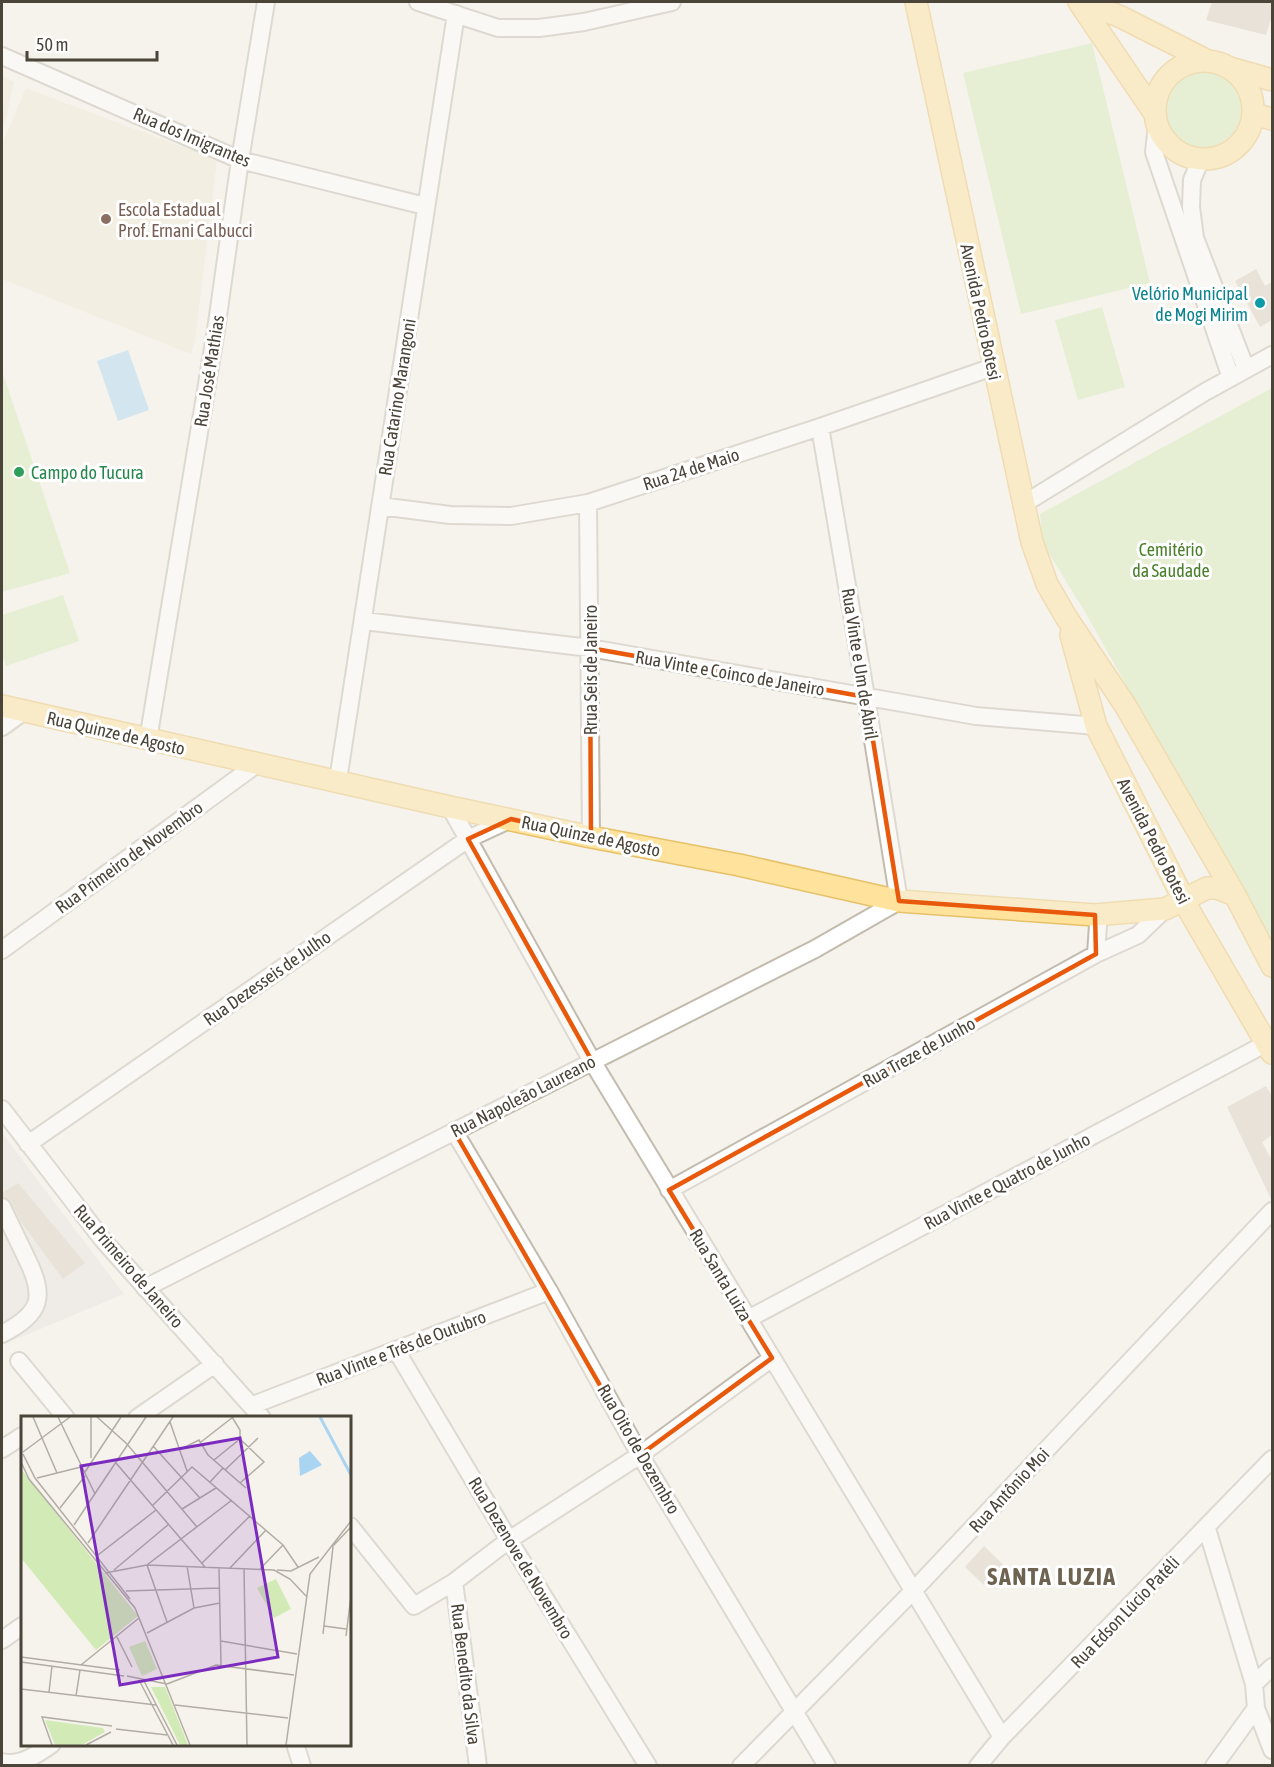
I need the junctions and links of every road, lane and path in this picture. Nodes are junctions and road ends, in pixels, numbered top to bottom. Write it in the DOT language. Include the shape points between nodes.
graph roads {
  1 [pos="266,2"];
  2 [pos="418,2"];
  3 [pos="672,2"];
  4 [pos="916,2"];
  5 [pos="1080,2"];
  6 [pos="1119,9"];
  7 [pos="456,14"];
  8 [pos="2,56"];
  9 [pos="1208,61"];
  10 [pos="1229,68"];
  11 [pos="1272,80"];
  12 [pos="1263,117"];
  13 [pos="1156,119"];
  14 [pos="1201,159"];
  15 [pos="240,160"];
  16 [pos="426,206"];
  17 [pos="1272,355"];
  18 [pos="993,367"];
  19 [pos="1246,369"];
  20 [pos="1231,378"];
  21 [pos="820,427"];
  22 [pos="588,503"];
  23 [pos="1022,505"];
  24 [pos="380,506"];
  25 [pos="1066,617"];
  26 [pos="364,621"];
  27 [pos="590,648"];
  28 [pos="866,697"];
  29 [pos="2,706"];
  30 [pos="23,712"];
  31 [pos="1096,726"];
  32 [pos="2,727"];
  33 [pos="148,740"];
  34 [pos="257,764"];
  35 [pos="338,780"];
  36 [pos="450,807"];
  37 [pos="511,819"];
  38 [pos="591,837"];
  39 [pos="468,839"];
  40 [pos="1235,896"];
  41 [pos="1184,900"];
  42 [pos="898,902"];
  43 [pos="1165,909"];
  44 [pos="1095,915"];
  45 [pos="2,950"];
  46 [pos="1096,954"];
  47 [pos="1272,966"];
  48 [pos="1270,1048"];
  49 [pos="592,1061"];
  50 [pos="2,1109"];
  51 [pos="454,1131"];
  52 [pos="28,1144"];
  53 [pos="669,1190"];
  54 [pos="2,1207"];
  55 [pos="1272,1211"];
  56 [pos="145,1288"];
  57 [pos="549,1292"];
  58 [pos="748,1319"];
  59 [pos="2,1334"];
  60 [pos="396,1350"];
  61 [pos="772,1358"];
  62 [pos="19,1361"];
  63 [pos="214,1364"];
  64 [pos="257,1411"];
  65 [pos="61,1416"];
  66 [pos="140,1416"];
  67 [pos="21,1437"];
  68 [pos="2,1449"];
  69 [pos="640,1455"];
  70 [pos="1272,1459"];
  71 [pos="351,1527"];
  72 [pos="1207,1529"];
  73 [pos="508,1540"];
  74 [pos="454,1582"];
  75 [pos="913,1591"];
  76 [pos="21,1627"];
  77 [pos="2,1640"];
  78 [pos="1272,1667"];
  79 [pos="1254,1684"];
  80 [pos="1256,1708"];
  81 [pos="795,1711"];
  82 [pos="1002,1737"];
  83 [pos="49,1746"];
  84 [pos="296,1746"];
  85 [pos="1272,1750"];
  86 [pos="2,1762"];
  87 [pos="473,1763"];
  88 [pos="20,1765"];
  89 [pos="302,1766"];
  90 [pos="648,1766"];
  91 [pos="741,1766"];
  92 [pos="827,1766"];
  93 [pos="978,1766"];
  94 [pos="1214,1766"];
  1 -- 15 [label="street, Rua José Mathias"];
  2 -- 7 [label="street"];
  3 -- 7 [label="street" via="539,28 498,28"];
  4 -- 18 [label="main road, Avenida Pedro Botesi"];
  5 -- 6 [label="main road"];
  5 -- 13 [label="main road"];
  6 -- 9 [label="main road"];
  7 -- 16 [label="street, Rua Catarino Marangoni"];
  8 -- 15 [label="street, Rua dos Imigrantes"];
  9 -- 10 [label="main road"];
  9 -- 13 [label="main road" via="1191,62 1164,81 1156,97"];
  10 -- 11 [label="main road"];
  10 -- 12 [label="main road" via="1248,87"];
  12 -- 14 [label="main road" via="1230,151"];
  13 -- 14 [label="main road" via="1162,136 1173,147"];
  13 -- 20 [label="street" via="1154,152"];
  14 -- 19 [label="street" via="1192,180 1195,238"];
  15 -- 16 [label="street, Rua dos Imigrantes"];
  15 -- 33 [label="street, Rua José Mathias"];
  16 -- 24 [label="street, Rua Catarino Marangoni"];
  17 -- 19 [label="street"];
  18 -- 21 [label="street, Rua 24 de Maio"];
  18 -- 23 [label="main road, Avenida Pedro Botesi"];
  19 -- 20 [label="street"];
  20 -- 23 [label="street"];
  21 -- 22 [label="street, Rua 24 de Maio"];
  21 -- 28 [label="street, Rua Vinte e Um de Abril"];
  22 -- 24 [label="street, Rua 24 de Maio" via="511,516 450,515"];
  22 -- 27 [label="street, Rrua Seis de Janeiro"];
  23 -- 25 [label="main road, Avenida Pedro Botesi" via="1043,573"];
  24 -- 26 [label="street, Rua Catarino Marangoni"];
  25 -- 31 [label="main road, Avenida Pedro Botesi"];
  25 -- 40 [label="main road, Avenida Pedro Botesi" via="1125,705"];
  26 -- 27 [label="street, Rua Vinte e Coinco de Janeiro"];
  26 -- 35 [label="street, Rua Catarino Marangoni"];
  27 -- 28 [label="street, Rua Vinte e Coinco de Janeiro"];
  27 -- 38 [label="street, Rrua Seis de Janeiro"];
  28 -- 31 [label="street, Rua Vinte e Coinco de Janeiro" via="976,716"];
  28 -- 42 [label="street, Rua Vinte e Um de Abril"];
  29 -- 30 [label="main road, Rua Quinze de Agosto"];
  30 -- 32 [label="street"];
  30 -- 33 [label="main road, Rua Quinze de Agosto"];
  31 -- 41 [label="main road, Avenida Pedro Botesi"];
  33 -- 34 [label="main road, Rua Quinze de Agosto"];
  34 -- 35 [label="main road, Rua Quinze de Agosto"];
  34 -- 45 [label="street, Rua Primeiro de Novembro"];
  35 -- 36 [label="main road, Rua Quinze de Agosto"];
  36 -- 37 [label="main road, Rua Quinze de Agosto"];
  36 -- 39 [label="street, Rua Santa Luiza"];
  37 -- 38 [label="main road, Rua Quinze de Agosto"];
  37 -- 39 [label="street, Rua Dezesseis de Julho"];
  38 -- 42 [label="main road, Rua Quinze de Agosto" via="739,865"];
  39 -- 49 [label="street, Rua Santa Luiza"];
  39 -- 52 [label="street, Rua Dezesseis de Julho"];
  40 -- 41 [label="main road, Rua Quinze de Agosto" via="1206,888"];
  40 -- 47 [label="main road, Avenida Pedro Botesi"];
  41 -- 43 [label="main road, Rua Quinze de Agosto"];
  41 -- 48 [label="main road, Avenida Pedro Botesi"];
  42 -- 44 [label="main road, Rua Quinze de Agosto"];
  42 -- 49 [label="street, Rua Napoleão Laureano" via="815,949"];
  43 -- 44 [label="main road, Rua Quinze de Agosto"];
  43 -- 46 [label="street, Rua Treze de Junho" via="1138,935"];
  44 -- 46 [label="street"];
  46 -- 53 [label="street, Rua Treze de Junho"];
  48 -- 58 [label="street, Rua Vinte e Quatro de Junho"];
  49 -- 51 [label="street, Rua Napoleão Laureano"];
  49 -- 53 [label="street, Rua Santa Luiza"];
  50 -- 52 [label="street, Rua Primeiro de Janeiro"];
  51 -- 56 [label="street, Rua Napoleão Laureano"];
  51 -- 57 [label="street, Rua Oito de Dezembro"];
  52 -- 56 [label="street, Rua Primeiro de Janeiro"];
  53 -- 58 [label="street, Rua Santa Luiza"];
  54 -- 59 [label="street" via="38,1280 39,1296 34,1310"];
  55 -- 75 [label="street, Rua Antônio Moi"];
  56 -- 63 [label="street, Rua Primeiro de Janeiro"];
  57 -- 60 [label="street, Rua Vinte e Três de Outubro"];
  57 -- 69 [label="street, Rua Oito de Dezembro"];
  58 -- 61 [label="street, Rua Santa Luiza"];
  60 -- 64 [label="street, Rua Vinte e Três de Outubro"];
  60 -- 73 [label="street, Rua Dezenove de Novembro"];
  61 -- 69 [label="street"];
  61 -- 75 [label="street, Rua Santa Luiza"];
  62 -- 65 [label="street"];
  63 -- 64 [label="street, Rua Primeiro de Janeiro"];
  63 -- 66 [label="street"];
  67 -- 68 [label="street"];
  69 -- 73 [label="street"];
  69 -- 81 [label="street, Rua Oito de Dezembro"];
  70 -- 72 [label="street, Rua Edson Lúcio Patéli"];
  71 -- 74 [label="street" via="414,1606"];
  72 -- 79 [label="street"];
  72 -- 82 [label="street, Rua Edson Lúcio Patéli"];
  73 -- 74 [label="street"];
  73 -- 90 [label="street, Rua Dezenove de Novembro"];
  74 -- 87 [label="street, Rua Benedito da Silva"];
  75 -- 81 [label="street, Rua Antônio Moi"];
  75 -- 82 [label="street, Rua Santa Luiza"];
  76 -- 77 [label="street"];
  78 -- 79 [label="street"];
  79 -- 80 [label="street"];
  80 -- 85 [label="street"];
  80 -- 94 [label="street"];
  81 -- 91 [label="street, Rua Antônio Moi"];
  81 -- 92 [label="street, Rua Oito de Dezembro"];
  82 -- 93 [label="street, Rua Edson Lúcio Patéli"];
  83 -- 88 [label="street"];
  84 -- 89 [label="street"];
  86 -- 88 [label="street"];
}
